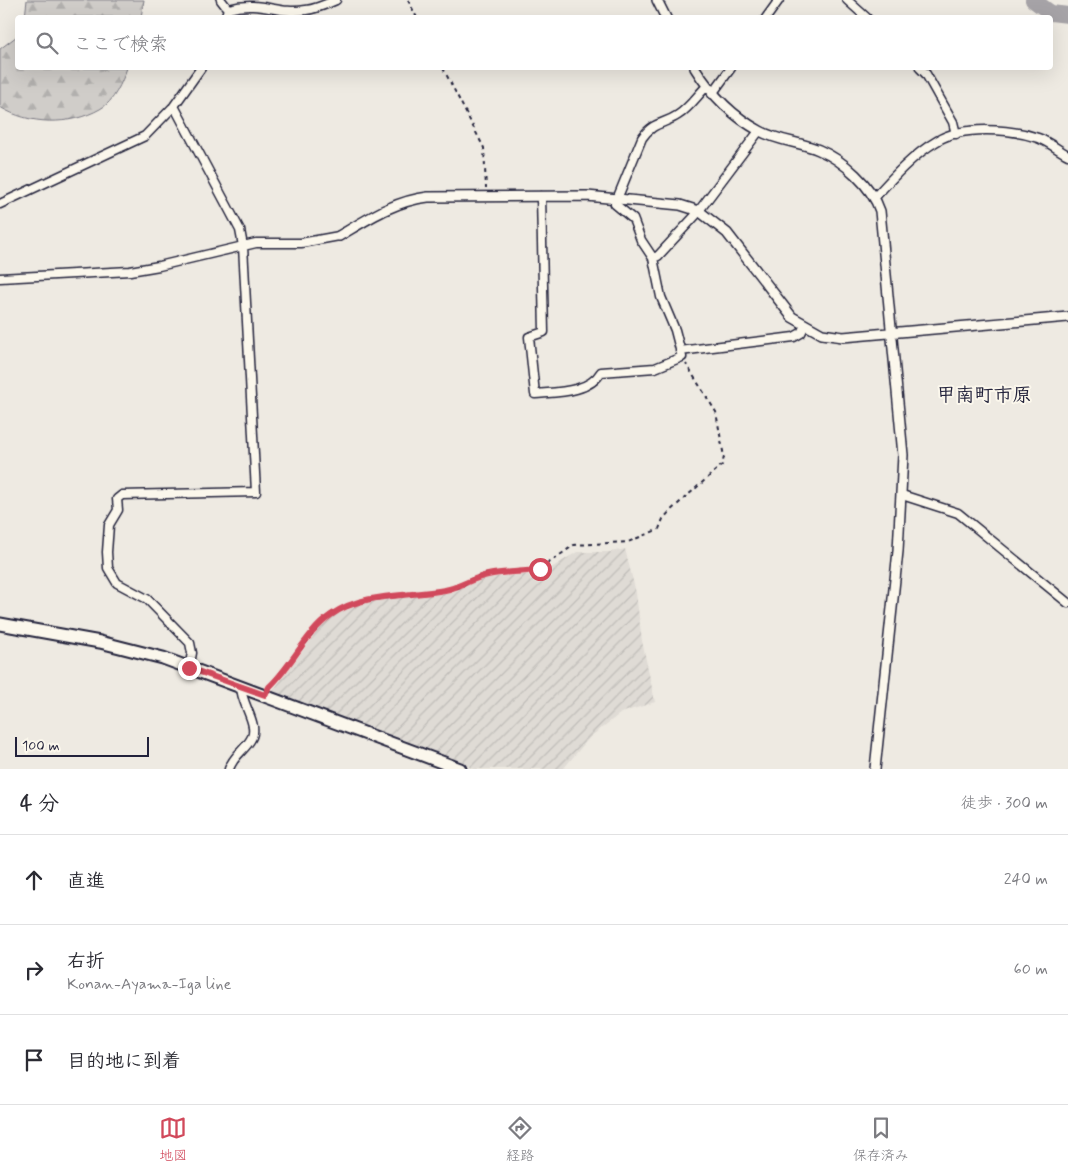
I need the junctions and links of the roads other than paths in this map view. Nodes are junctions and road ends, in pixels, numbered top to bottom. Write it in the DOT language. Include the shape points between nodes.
graph roads {
  1 [pos="221,0"];
  2 [pos="336,0"];
  3 [pos="657,0"];
  4 [pos="779,0"];
  5 [pos="847,0"];
  6 [pos="228,9"];
  7 [pos="226,15"];
  8 [pos="664,15"];
  9 [pos="768,15"];
  10 [pos="864,15"];
  11 [pos="200,70"];
  12 [pos="696,70"];
  13 [pos="729,70"];
  14 [pos="922,70"];
  15 [pos="709,90"];
  16 [pos="174,106"];
  17 [pos="759,131"];
  18 [pos="956,134"];
  19 [pos="1068,155"];
  20 [pos="541,196"];
  21 [pos="875,197"];
  22 [pos="617,198"];
  23 [pos="0,204"];
  24 [pos="699,211"];
  25 [pos="339,236"];
  26 [pos="243,246"];
  27 [pos="653,258"];
  28 [pos="0,278"];
  29 [pos="1068,316"];
  30 [pos="805,326"];
  31 [pos="891,333"];
  32 [pos="681,354"];
  33 [pos="902,495"];
  34 [pos="1068,603"];
  35 [pos="0,624"];
  36 [pos="189,668"];
  37 [pos="241,688"];
  38 [pos="455,768"];
  39 [pos="229,769"];
  40 [pos="874,769"];
  1 -- 6 [label="street"];
  2 -- 6 [label="street" via="305,11 258,3 242,3"];
  3 -- 8 [label="street"];
  4 -- 9 [label="street"];
  5 -- 10 [label="street"];
  6 -- 7 [label="street"];
  11 -- 16 [label="street"];
  12 -- 15 [label="street"];
  13 -- 15 [label="street"];
  14 -- 18 [label="street" via="953,122"];
  15 -- 17 [label="street"];
  15 -- 22 [label="street" via="676,116 648,129"];
  16 -- 23 [label="street" via="145,136"];
  16 -- 26 [label="street" via="240,230"];
  17 -- 21 [label="street" via="820,150 839,162"];
  17 -- 24 [label="street"];
  18 -- 19 [label="street" via="997,130 1018,132 1040,139"];
  18 -- 21 [label="street" via="938,140 919,154"];
  20 -- 22 [label="street"];
  20 -- 25 [label="street" via="408,200 390,206"];
  20 -- 32 [label="street" via="544,332 528,337 535,394 574,390 601,372 664,367"];
  21 -- 31 [label="street" via="882,229"];
  22 -- 24 [label="street" via="680,205"];
  22 -- 27 [label="street" via="615,204 633,220"];
  24 -- 27 [label="street"];
  24 -- 30 [label="street" via="727,233 776,299"];
  25 -- 26 [label="street" via="302,243"];
  26 -- 28 [label="street" via="130,271"];
  26 -- 36 [label="street" via="256,492 122,495 117,499 118,510 109,525 108,568 117,583 147,599 190,643"];
  27 -- 32 [label="street" via="661,297"];
  29 -- 31 [label="street"];
  30 -- 31 [label="street" via="822,334 843,337"];
  30 -- 32 [label="street" via="794,337"];
  31 -- 33 [label="street" via="903,455"];
  33 -- 34 [label="street" via="958,513"];
  33 -- 40 [label="street"];
  35 -- 36 [label="main road" via="100,642"];
  36 -- 37 [label="main road"];
  37 -- 38 [label="main road"];
  37 -- 39 [label="street" via="253,726 252,736 233,758"];
}
